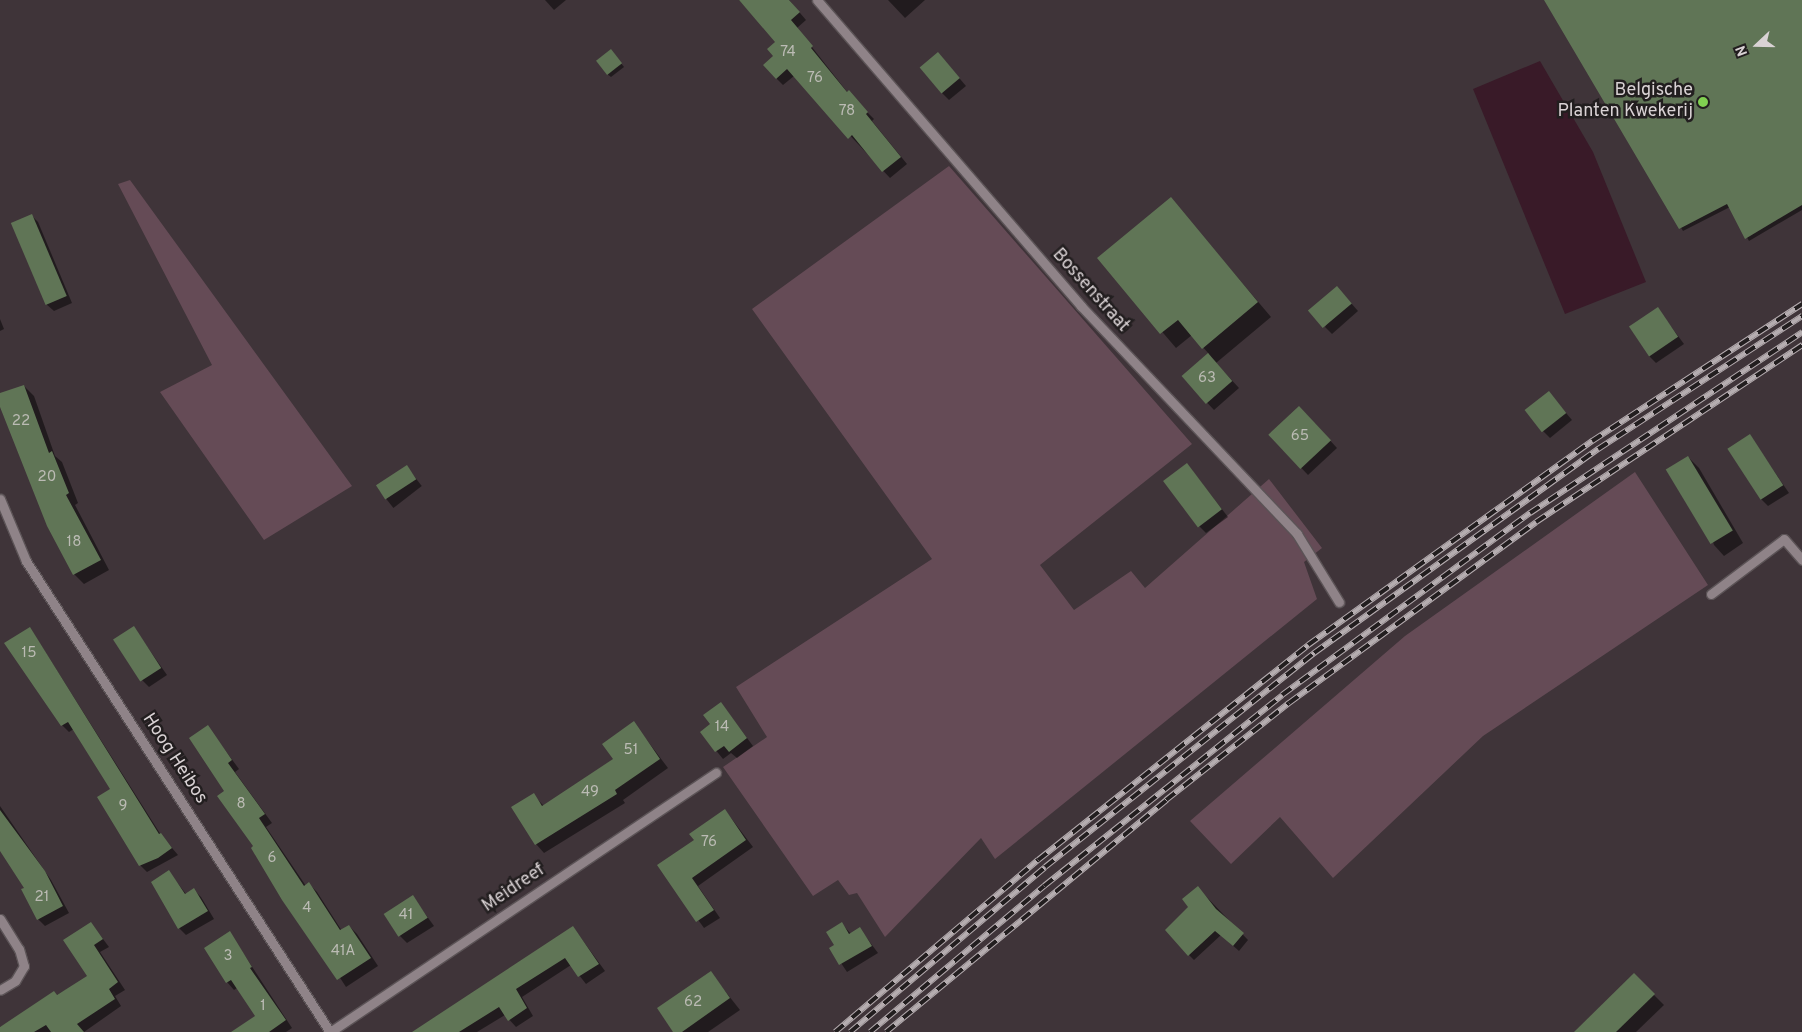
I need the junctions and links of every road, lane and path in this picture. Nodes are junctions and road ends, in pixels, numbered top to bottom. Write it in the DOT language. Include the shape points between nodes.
graph roads {
  1 [pos="817,0"];
  2 [pos="0,499"];
  3 [pos="1802,560"];
  4 [pos="1712,594"];
  5 [pos="1339,602"];
  6 [pos="716,773"];
  7 [pos="0,919"];
  8 [pos="0,990"];
  9 [pos="330,1032"];
  1 -- 5 [label="street, Bossenstraat" via="1081,306 1297,534"];
  2 -- 9 [label="street, Hoog Heibos" via="26,561"];
  3 -- 4 [label="street" via="1784,539"];
  6 -- 9 [label="street, Meidreef"];
  7 -- 8 [label="street" via="19,949 24,966 15,981"];
}
